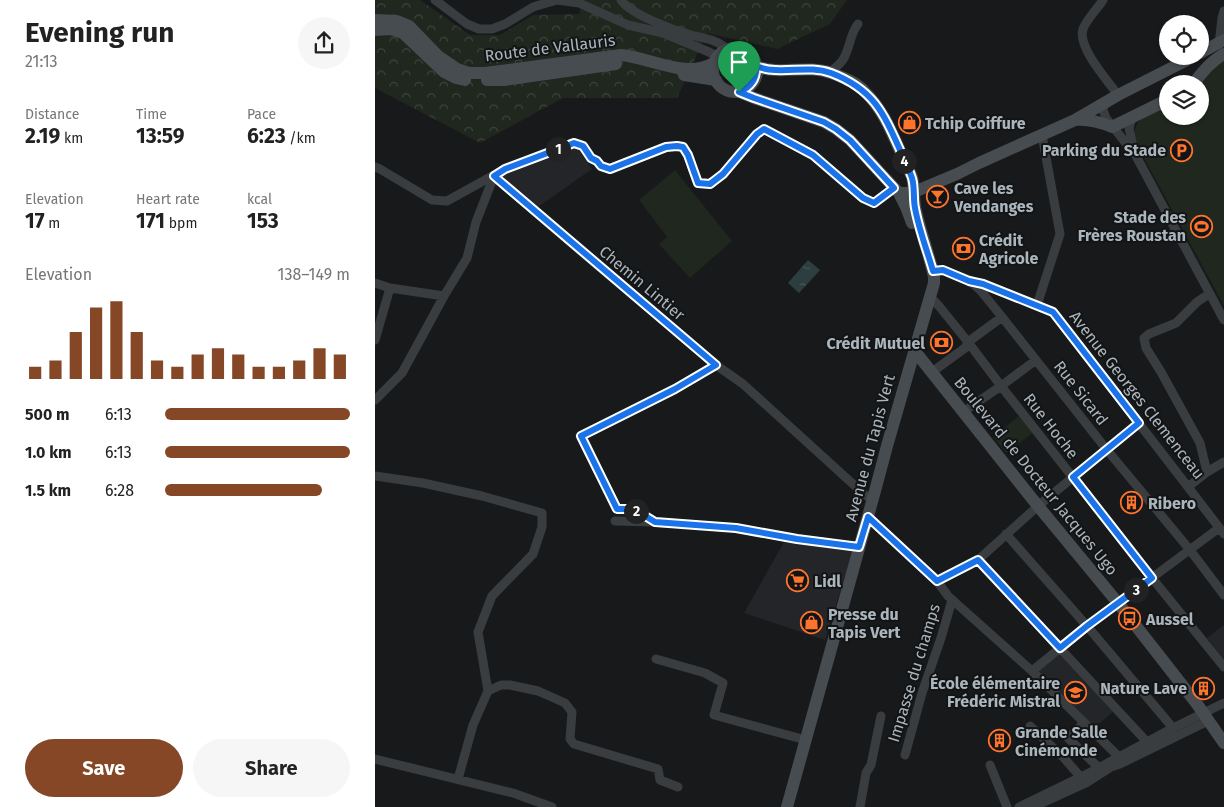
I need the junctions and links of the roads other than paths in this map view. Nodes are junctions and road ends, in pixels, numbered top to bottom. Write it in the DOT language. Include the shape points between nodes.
graph roads {
  1 [pos="435,0"];
  2 [pos="621,0"];
  3 [pos="1103,0"];
  4 [pos="1224,11"];
  5 [pos="375,20"];
  6 [pos="857,24"];
  7 [pos="375,30"];
  8 [pos="1222,49"];
  9 [pos="1209,53"];
  10 [pos="845,56"];
  11 [pos="720,57"];
  12 [pos="1179,65"];
  13 [pos="756,66"];
  14 [pos="829,72"];
  15 [pos="1200,75"];
  16 [pos="715,80"];
  17 [pos="849,81"];
  18 [pos="739,92"];
  19 [pos="1118,96"];
  20 [pos="1107,102"];
  21 [pos="1159,104"];
  22 [pos="1132,117"];
  23 [pos="1075,120"];
  24 [pos="1113,128"];
  25 [pos="1042,135"];
  26 [pos="1135,156"];
  27 [pos="375,167"];
  28 [pos="494,176"];
  29 [pos="896,190"];
  30 [pos="914,192"];
  31 [pos="933,271"];
  32 [pos="969,281"];
  33 [pos="375,283"];
  34 [pos="390,288"];
  35 [pos="1209,294"];
  36 [pos="443,296"];
  37 [pos="930,297"];
  38 [pos="1037,305"];
  39 [pos="1002,317"];
  40 [pos="1224,320"];
  41 [pos="375,340"];
  42 [pos="968,342"];
  43 [pos="914,350"];
  44 [pos="1036,360"];
  45 [pos="716,365"];
  46 [pos="932,372"];
  47 [pos="1001,386"];
  48 [pos="375,400"];
  49 [pos="963,412"];
  50 [pos="1139,423"];
  51 [pos="1107,450"];
  52 [pos="1224,462"];
  53 [pos="1207,472"];
  54 [pos="375,476"];
  55 [pos="1073,477"];
  56 [pos="1188,487"];
  57 [pos="873,500"];
  58 [pos="1037,506"];
  59 [pos="868,517"];
  60 [pos="615,521"];
  61 [pos="655,522"];
  62 [pos="1221,531"];
  63 [pos="1007,534"];
  64 [pos="859,547"];
  65 [pos="1190,550"];
  66 [pos="978,560"];
  67 [pos="1152,578"];
  68 [pos="937,581"];
  69 [pos="1224,595"];
  70 [pos="952,600"];
  71 [pos="1118,603"];
  72 [pos="1087,626"];
  73 [pos="1060,648"];
  74 [pos="656,659"];
  75 [pos="1224,668"];
  76 [pos="1032,671"];
  77 [pos="489,691"];
  78 [pos="1224,703"];
  79 [pos="881,716"];
  80 [pos="1206,717"];
  81 [pos="1084,723"];
  82 [pos="1030,726"];
  83 [pos="1171,732"];
  84 [pos="806,740"];
  85 [pos="1223,740"];
  86 [pos="1151,743"];
  87 [pos="905,755"];
  88 [pos="375,759"];
  89 [pos="1115,761"];
  90 [pos="990,765"];
  91 [pos="1098,771"];
  92 [pos="458,779"];
  93 [pos="1083,780"];
  94 [pos="678,787"];
  95 [pos="552,807"];
  96 [pos="787,807"];
  97 [pos="860,807"];
  98 [pos="1007,807"];
  99 [pos="1019,807"];
  100 [pos="1033,807"];
  1 -- 11 [label="street" via="479,29 492,29 533,7 557,0 579,2 628,25 663,33"];
  2 -- 11 [label="street" via="634,11 679,31 719,43 724,46"];
  3 -- 19 [label="street" via="1084,27 1083,43"];
  4 -- 8 [label="street"];
  5 -- 11 [label="main road, Route de Vallauris" via="397,21 409,26 438,56 469,73 621,55 698,70"];
  6 -- 10 [label="street"];
  7 -- 16 [label="main road, Route de Vallauris" via="391,29 403,33 444,72 469,81 504,80 622,63"];
  8 -- 9 [label="main road"];
  8 -- 15 [label="main road"];
  10 -- 14 [label="street"];
  10 -- 17 [label="street"];
  11 -- 13 [label="main road" via="739,49 750,55"];
  11 -- 16 [label="main road" via="713,72"];
  12 -- 19 [label="main road"];
  13 -- 14 [label="main road" via="771,70"];
  13 -- 18 [label="main road" via="753,82"];
  14 -- 17 [label="main road"];
  16 -- 18 [label="main road" via="723,88"];
  17 -- 30 [label="main road" via="863,90 879,108 912,178"];
  18 -- 29 [label="main road" via="836,129"];
  19 -- 20 [label="main road"];
  20 -- 23 [label="main road"];
  20 -- 24 [label="street" via="1103,110"];
  21 -- 22 [label="main road"];
  22 -- 24 [label="main road"];
  22 -- 26 [label="street" via="1129,128"];
  23 -- 24 [label="main road" via="1085,119"];
  23 -- 25 [label="main road"];
  24 -- 26 [label="street"];
  25 -- 30 [label="main road"];
  25 -- 38 [label="street" via="1059,234"];
  26 -- 35 [label="street"];
  27 -- 28 [label="street" via="432,200 447,201"];
  28 -- 29 [label="street" via="574,143 583,146 591,158 610,169 666,147 677,146 683,147 688,155 698,183 710,184 764,129 813,155 863,198 874,203"];
  28 -- 36 [label="street" via="476,222 467,258"];
  28 -- 45 [label="street, Chemin Lintier"];
  29 -- 30 [label="main road"];
  29 -- 31 [label="main road"];
  30 -- 31 [label="main road" via="915,208"];
  31 -- 32 [label="street, Avenue Georges Clemenceau" via="943,270"];
  31 -- 37 [label="main road, Avenue du Tapis Vert"];
  32 -- 38 [label="street, Avenue Georges Clemenceau"];
  32 -- 39 [label="street, Rue Sicard"];
  33 -- 34 [label="street"];
  34 -- 36 [label="street"];
  34 -- 41 [label="street"];
  35 -- 40 [label="street"];
  35 -- 53 [label="street" via="1176,323 1144,338 1146,348 1200,443"];
  36 -- 48 [label="street" via="402,373"];
  37 -- 42 [label="street, Rue Hoche"];
  37 -- 43 [label="main road, Avenue du Tapis Vert"];
  38 -- 50 [label="street, Avenue Georges Clemenceau" via="1053,312"];
  39 -- 42 [label="street"];
  39 -- 44 [label="street, Rue Sicard"];
  42 -- 46 [label="street" via="965,348"];
  42 -- 47 [label="street, Rue Hoche"];
  43 -- 46 [label="main road, Boulevard de Docteur Jacques Ugo"];
  43 -- 57 [label="main road, Avenue du Tapis Vert"];
  44 -- 47 [label="street"];
  44 -- 51 [label="street, Rue Sicard"];
  45 -- 57 [label="street, Chemin Lintier" via="743,384"];
  45 -- 61 [label="street" via="581,436 617,509 634,509"];
  46 -- 49 [label="main road, Boulevard de Docteur Jacques Ugo"];
  47 -- 49 [label="street"];
  47 -- 55 [label="street, Rue Hoche"];
  49 -- 58 [label="main road, Boulevard de Docteur Jacques Ugo"];
  50 -- 51 [label="street"];
  50 -- 56 [label="street, Avenue Georges Clemenceau"];
  51 -- 55 [label="street"];
  51 -- 65 [label="street, Rue Sicard"];
  52 -- 53 [label="street"];
  53 -- 56 [label="street"];
  54 -- 77 [label="street" via="440,486 543,513 543,527 533,554 492,596 478,632"];
  55 -- 58 [label="street"];
  55 -- 67 [label="street, Rue Hoche"];
  56 -- 62 [label="street, Avenue Georges Clemenceau"];
  57 -- 59 [label="main road, Avenue du Tapis Vert"];
  58 -- 63 [label="street"];
  58 -- 71 [label="main road, Boulevard de Docteur Jacques Ugo"];
  59 -- 64 [label="main road, Avenue du Tapis Vert"];
  59 -- 68 [label="street"];
  60 -- 61 [label="street"];
  61 -- 64 [label="street" via="736,528"];
  62 -- 65 [label="street"];
  63 -- 66 [label="street"];
  63 -- 72 [label="street"];
  64 -- 84 [label="main road, Avenue du Tapis Vert"];
  65 -- 67 [label="street"];
  65 -- 69 [label="street, Rue Sicard"];
  66 -- 68 [label="street"];
  66 -- 73 [label="street"];
  67 -- 71 [label="street"];
  67 -- 75 [label="street, Rue Hoche"];
  68 -- 70 [label="street"];
  70 -- 76 [label="street"];
  70 -- 87 [label="street, Impasse du champs"];
  71 -- 72 [label="street"];
  71 -- 80 [label="main road, Boulevard de Docteur Jacques Ugo"];
  72 -- 73 [label="street"];
  72 -- 83 [label="street"];
  73 -- 76 [label="street"];
  73 -- 86 [label="street"];
  74 -- 84 [label="street" via="705,673 723,683 714,715"];
  76 -- 81 [label="street"];
  77 -- 92 [label="street" via="473,725"];
  77 -- 94 [label="street" via="510,685 538,691 565,703 572,712 571,739 574,744 658,769 660,780"];
  78 -- 80 [label="street"];
  79 -- 97 [label="street"];
  80 -- 83 [label="street"];
  80 -- 85 [label="main road, Boulevard de Docteur Jacques Ugo"];
  81 -- 89 [label="street"];
  81 -- 91 [label="street" via="1068,738"];
  82 -- 93 [label="street"];
  83 -- 86 [label="street"];
  84 -- 96 [label="main road, Avenue du Tapis Vert"];
  86 -- 89 [label="street"];
  88 -- 92 [label="street"];
  89 -- 91 [label="street"];
  90 -- 98 [label="street"];
  91 -- 93 [label="street"];
  92 -- 95 [label="street"];
  93 -- 99 [label="street"];
  93 -- 100 [label="street"];
}
